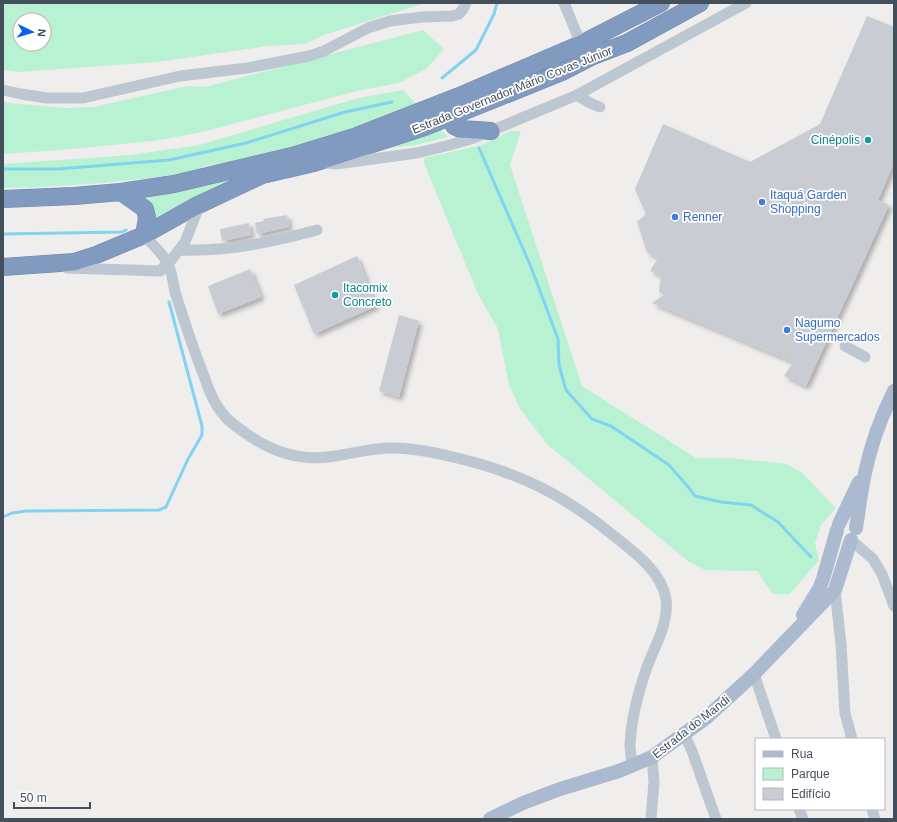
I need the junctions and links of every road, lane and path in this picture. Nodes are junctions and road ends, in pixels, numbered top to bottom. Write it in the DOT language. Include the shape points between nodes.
graph roads {
  1 [pos="466,3"];
  2 [pos="564,3"];
  3 [pos="661,3"];
  4 [pos="700,3"];
  5 [pos="746,3"];
  6 [pos="581,44"];
  7 [pos="3,90"];
  8 [pos="470,91"];
  9 [pos="577,95"];
  10 [pos="600,107"];
  11 [pos="451,116"];
  12 [pos="491,131"];
  13 [pos="314,162"];
  14 [pos="121,192"];
  15 [pos="3,199"];
  16 [pos="200,204"];
  17 [pos="317,230"];
  18 [pos="144,235"];
  19 [pos="179,250"];
  20 [pos="168,263"];
  21 [pos="5,267"];
  22 [pos="845,346"];
  23 [pos="865,357"];
  24 [pos="894,391"];
  25 [pos="865,473"];
  26 [pos="838,527"];
  27 [pos="854,534"];
  28 [pos="835,590"];
  29 [pos="894,606"];
  30 [pos="786,643"];
  31 [pos="754,674"];
  32 [pos="684,734"];
  33 [pos="776,738"];
  34 [pos="852,738"];
  35 [pos="652,757"];
  36 [pos="632,767"];
  37 [pos="497,817"];
  38 [pos="651,819"];
  39 [pos="716,819"];
  1 -- 7 [label="street" via="459,14 390,21 368,28 309,56 247,68 180,76 83,98 47,98"];
  2 -- 6 [label="street"];
  3 -- 6 [label="highway, Estrada Governador Mário Covas Júnior"];
  4 -- 11 [label="highway, Estrada Governador Mário Covas Júnior" via="626,43 562,72"];
  5 -- 9 [label="street"];
  6 -- 8 [label="highway, Estrada Governador Mário Covas Júnior"];
  8 -- 11 [label="highway" via="454,106"];
  8 -- 14 [label="highway, Estrada Governador Mário Covas Júnior" via="357,136 292,156 174,184"];
  9 -- 10 [label="street"];
  9 -- 12 [label="street"];
  11 -- 12 [label="highway" via="454,126 460,129"];
  11 -- 13 [label="highway, Estrada Governador Mário Covas Júnior"];
  12 -- 13 [label="street" via="417,153 336,164"];
  13 -- 16 [label="highway, Estrada Governador Mário Covas Júnior" via="262,175"];
  14 -- 15 [label="highway, Estrada Governador Mário Covas Júnior"];
  14 -- 18 [label="highway" via="145,209 147,218"];
  16 -- 18 [label="highway, Estrada Governador Mário Covas Júnior"];
  16 -- 19 [label="street" via="185,242"];
  17 -- 19 [label="street" via="245,246 200,251"];
  18 -- 20 [label="street"];
  18 -- 21 [label="highway, Estrada Governador Mário Covas Júnior" via="74,262"];
  19 -- 20 [label="street"];
  20 -- 21 [label="street" via="160,270"];
  20 -- 36 [label="street" via="194,351 216,405 245,433 273,449 303,458 392,448 413,449 481,463 515,475 557,495 592,517 656,575 666,598 666,617 636,705 630,744"];
  22 -- 23 [label="street"];
  24 -- 25 [label="main road, Estrada do Mandi" via="878,428"];
  25 -- 26 [label="main road, Estrada do Mandi"];
  25 -- 27 [label="main road, Estrada do Mandi"];
  26 -- 27 [label="main road" via="847,520 853,522"];
  26 -- 30 [label="main road, Estrada do Mandi" via="819,589"];
  27 -- 28 [label="main road, Estrada do Mandi"];
  27 -- 29 [label="street" via="882,574"];
  28 -- 30 [label="main road, Estrada do Mandi"];
  28 -- 34 [label="street" via="845,713"];
  30 -- 31 [label="main road, Estrada do Mandi"];
  31 -- 32 [label="main road, Estrada do Mandi" via="706,718"];
  31 -- 33 [label="street"];
  32 -- 35 [label="main road, Estrada do Mandi"];
  32 -- 39 [label="street"];
  35 -- 36 [label="main road, Estrada do Mandi"];
  35 -- 38 [label="street" via="654,782"];
  36 -- 37 [label="main road, Estrada do Mandi" via="560,789 523,803"];
}
